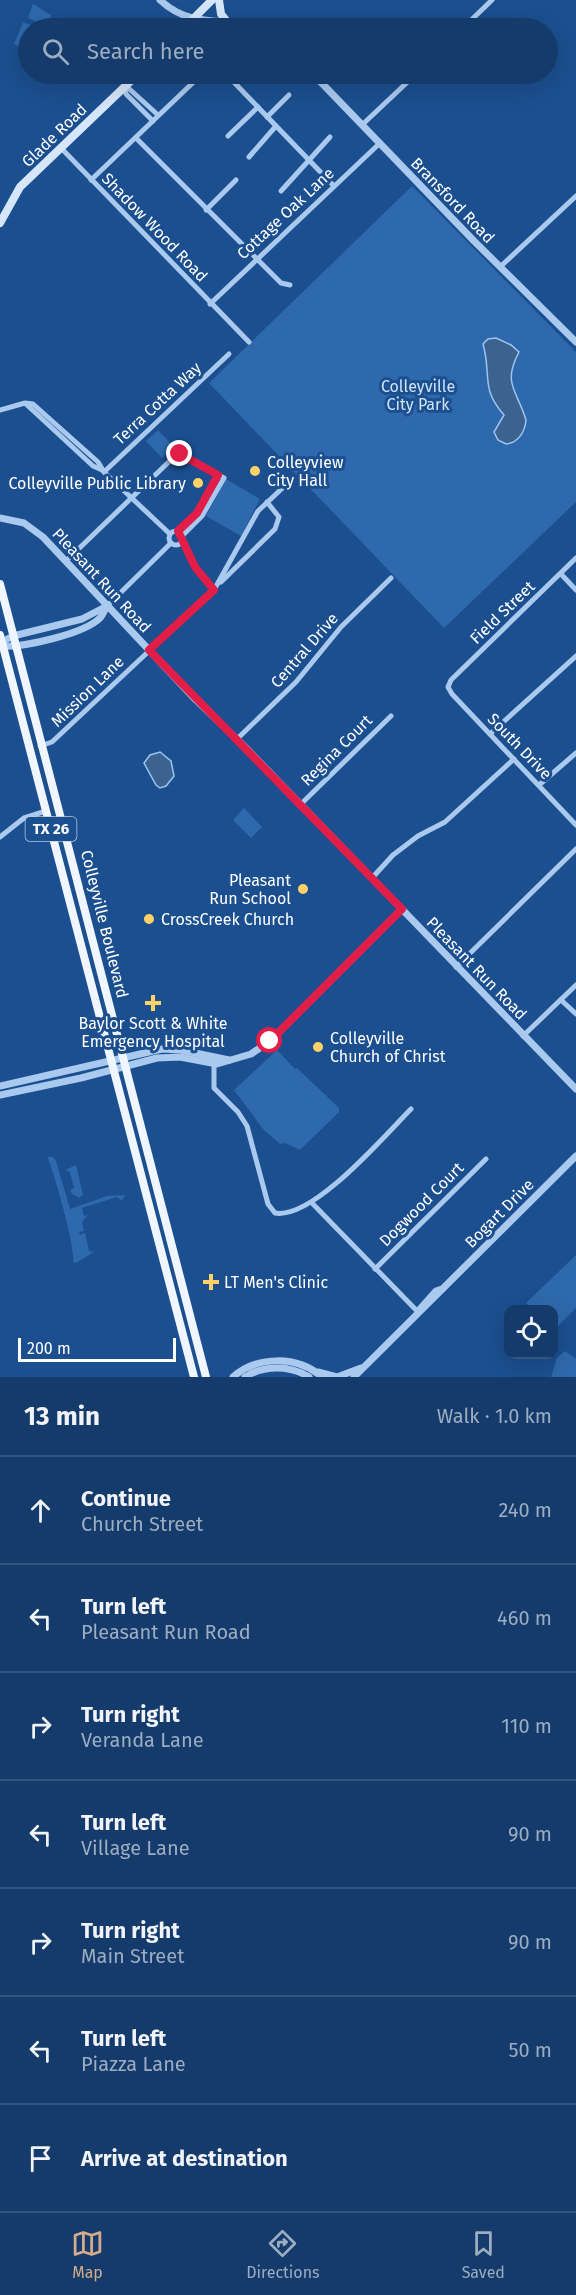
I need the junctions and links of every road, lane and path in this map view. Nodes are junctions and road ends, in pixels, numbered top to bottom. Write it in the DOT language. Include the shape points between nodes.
graph roads {
  1 [pos="160,0"];
  2 [pos="212,0"];
  3 [pos="219,0"];
  4 [pos="492,0"];
  5 [pos="188,18"];
  6 [pos="194,18"];
  7 [pos="224,18"];
  8 [pos="473,18"];
  9 [pos="191,84"];
  10 [pos="238,84"];
  11 [pos="323,84"];
  12 [pos="405,84"];
  13 [pos="125,85"];
  14 [pos="289,95"];
  15 [pos="258,107"];
  16 [pos="158,115"];
  17 [pos="267,117"];
  18 [pos="153,121"];
  19 [pos="363,124"];
  20 [pos="276,126"];
  21 [pos="228,136"];
  22 [pos="330,137"];
  23 [pos="136,138"];
  24 [pos="380,142"];
  25 [pos="60,148"];
  26 [pos="249,158"];
  27 [pos="309,160"];
  28 [pos="91,180"];
  29 [pos="236,180"];
  30 [pos="334,186"];
  31 [pos="280,191"];
  32 [pos="576,196"];
  33 [pos="206,210"];
  34 [pos="0,223"];
  35 [pos="256,258"];
  36 [pos="500,267"];
  37 [pos="290,285"];
  38 [pos="210,304"];
  39 [pos="249,342"];
  40 [pos="576,342"];
  41 [pos="229,354"];
  42 [pos="0,410"];
  43 [pos="104,472"];
  44 [pos="291,480"];
  45 [pos="131,497"];
  46 [pos="267,502"];
  47 [pos="0,518"];
  48 [pos="181,533"];
  49 [pos="170,534"];
  50 [pos="171,543"];
  51 [pos="182,543"];
  52 [pos="576,558"];
  53 [pos="66,561"];
  54 [pos="561,574"];
  55 [pos="391,578"];
  56 [pos="0,584"];
  57 [pos="214,590"];
  58 [pos="576,590"];
  59 [pos="107,606"];
  60 [pos="13,636"];
  61 [pos="1,642"];
  62 [pos="16,646"];
  63 [pos="149,650"];
  64 [pos="576,656"];
  65 [pos="448,685"];
  66 [pos="391,716"];
  67 [pos="490,734"];
  68 [pos="237,739"];
  69 [pos="40,746"];
  70 [pos="29,748"];
  71 [pos="576,753"];
  72 [pos="514,759"];
  73 [pos="538,785"];
  74 [pos="301,804"];
  75 [pos="59,810"];
  76 [pos="46,811"];
  77 [pos="576,825"];
  78 [pos="0,837"];
  79 [pos="576,849"];
  80 [pos="372,878"];
  81 [pos="402,909"];
  82 [pos="456,967"];
  83 [pos="576,985"];
  84 [pos="561,999"];
  85 [pos="576,1014"];
  86 [pos="523,1036"];
  87 [pos="111,1060"];
  88 [pos="214,1061"];
  89 [pos="126,1062"];
  90 [pos="113,1070"];
  91 [pos="20,1082"];
  92 [pos="0,1086"];
  93 [pos="576,1089"];
  94 [pos="22,1091"];
  95 [pos="0,1095"];
  96 [pos="411,1108"];
  97 [pos="576,1156"];
  98 [pos="486,1159"];
  99 [pos="312,1203"];
  100 [pos="375,1269"];
  101 [pos="418,1312"];
  102 [pos="262,1366"];
  103 [pos="298,1368"];
  104 [pos="362,1368"];
  105 [pos="318,1374"];
  106 [pos="194,1377"];
  107 [pos="206,1377"];
  108 [pos="233,1377"];
  109 [pos="245,1377"];
  110 [pos="309,1377"];
  111 [pos="348,1377"];
  112 [pos="354,1377"];
  1 -- 5 [label="street"];
  2 -- 6 [label="main road"];
  3 -- 7 [label="main road"];
  4 -- 8 [label="street"];
  9 -- 16 [label="street"];
  10 -- 15 [label="street"];
  11 -- 19 [label="street, Bransford Road"];
  12 -- 19 [label="street"];
  13 -- 16 [label="street"];
  13 -- 18 [label="street" via="126,94"];
  13 -- 25 [label="main road, Glade Road"];
  14 -- 17 [label="street"];
  15 -- 17 [label="street"];
  15 -- 21 [label="street"];
  16 -- 18 [label="street"];
  17 -- 20 [label="street"];
  18 -- 23 [label="street"];
  19 -- 24 [label="street, Bransford Road"];
  20 -- 26 [label="street"];
  20 -- 27 [label="street"];
  22 -- 27 [label="street"];
  23 -- 28 [label="street"];
  23 -- 33 [label="street"];
  24 -- 30 [label="street, Cottage Oak Lane"];
  24 -- 36 [label="street, Bransford Road"];
  25 -- 28 [label="street, Shadow Wood Road"];
  25 -- 34 [label="main road, Glade Road" via="20,187"];
  27 -- 30 [label="street"];
  27 -- 31 [label="street"];
  28 -- 38 [label="street, Shadow Wood Road"];
  29 -- 33 [label="street"];
  30 -- 35 [label="street, Cottage Oak Lane"];
  32 -- 36 [label="street"];
  33 -- 35 [label="street"];
  35 -- 37 [label="street" via="281,283"];
  35 -- 38 [label="street, Cottage Oak Lane"];
  36 -- 40 [label="street, Bransford Road"];
  38 -- 39 [label="street, Shadow Wood Road"];
  41 -- 43 [label="street, Terra Cotta Way"];
  42 -- 43 [label="street" via="33,404 98,462"];
  43 -- 45 [label="street"];
  44 -- 46 [label="street"];
  45 -- 48 [label="street" via="172,456 180,454 221,476"];
  45 -- 49 [label="street"];
  45 -- 53 [label="street"];
  46 -- 57 [label="street" via="258,511"];
  46 -- 57 [label="street, Mission Lane" via="279,518 275,529"];
  47 -- 53 [label="street, Pleasant Run Road" via="33,528"];
  48 -- 49 [label="street"];
  48 -- 51 [label="street"];
  49 -- 50 [label="street"];
  50 -- 51 [label="street"];
  50 -- 59 [label="street"];
  51 -- 57 [label="street"];
  52 -- 54 [label="street, Field Street"];
  53 -- 59 [label="street, Pleasant Run Road"];
  54 -- 58 [label="street"];
  54 -- 65 [label="street, Field Street"];
  55 -- 68 [label="street, Central Drive" via="341,627 296,682"];
  56 -- 60 [label="main road, Colleyville Boulevard / TX 26"];
  57 -- 63 [label="street, Mission Lane"];
  59 -- 60 [label="street" via="82,619"];
  59 -- 62 [label="street" via="100,618 91,623"];
  59 -- 63 [label="street, Pleasant Run Road"];
  60 -- 61 [label="street"];
  60 -- 62 [label="main road, Colleyville Boulevard / TX 26"];
  61 -- 62 [label="street"];
  61 -- 70 [label="main road, Colleyville Boulevard / TX 26"];
  62 -- 69 [label="main road, Colleyville Boulevard / TX 26"];
  63 -- 68 [label="street, Pleasant Run Road"];
  63 -- 69 [label="street, Mission Lane" via="52,742"];
  64 -- 67 [label="street"];
  65 -- 67 [label="street, South Drive"];
  66 -- 74 [label="street, Regina Court"];
  67 -- 72 [label="street, South Drive"];
  68 -- 74 [label="street, Pleasant Run Road"];
  69 -- 70 [label="main road"];
  69 -- 75 [label="main road, Colleyville Boulevard / TX 26"];
  70 -- 76 [label="main road, Colleyville Boulevard / TX 26"];
  71 -- 73 [label="street"];
  72 -- 73 [label="street, South Drive"];
  72 -- 80 [label="street" via="445,822 393,855"];
  73 -- 77 [label="street, South Drive"];
  74 -- 80 [label="street, Pleasant Run Road"];
  75 -- 76 [label="main road"];
  75 -- 89 [label="main road, Colleyville Boulevard / TX 26"];
  76 -- 78 [label="street" via="24,818"];
  76 -- 87 [label="main road, Colleyville Boulevard / TX 26"];
  79 -- 82 [label="street"];
  80 -- 81 [label="street, Pleasant Run Road"];
  81 -- 82 [label="street, Pleasant Run Road"];
  81 -- 88 [label="street" via="270,1041 251,1054"];
  82 -- 86 [label="street, Pleasant Run Road"];
  83 -- 84 [label="street"];
  84 -- 85 [label="street"];
  84 -- 86 [label="street"];
  86 -- 93 [label="street, Pleasant Run Road"];
  87 -- 89 [label="street"];
  87 -- 90 [label="main road, Colleyville Boulevard / TX 26"];
  87 -- 91 [label="street"];
  88 -- 89 [label="street" via="171,1053"];
  88 -- 99 [label="street" via="214,1088 247,1126 270,1208 285,1214"];
  89 -- 90 [label="street"];
  89 -- 107 [label="main road, Colleyville Boulevard / TX 26"];
  90 -- 94 [label="street"];
  90 -- 106 [label="main road, Colleyville Boulevard / TX 26"];
  91 -- 92 [label="street"];
  91 -- 94 [label="street"];
  94 -- 95 [label="street"];
  96 -- 99 [label="street"];
  97 -- 101 [label="street, Bogart Drive"];
  98 -- 100 [label="street, Dogwood Court"];
  99 -- 100 [label="street"];
  100 -- 101 [label="street"];
  101 -- 104 [label="street, Bogart Drive"];
  102 -- 103 [label="street" via="277,1361"];
  102 -- 108 [label="street" via="249,1366"];
  102 -- 109 [label="street"];
  103 -- 105 [label="street"];
  103 -- 110 [label="street"];
  104 -- 105 [label="street" via="337,1377"];
  104 -- 111 [label="street, Bogart Drive"];
  104 -- 112 [label="street, Bogart Drive"];
}
